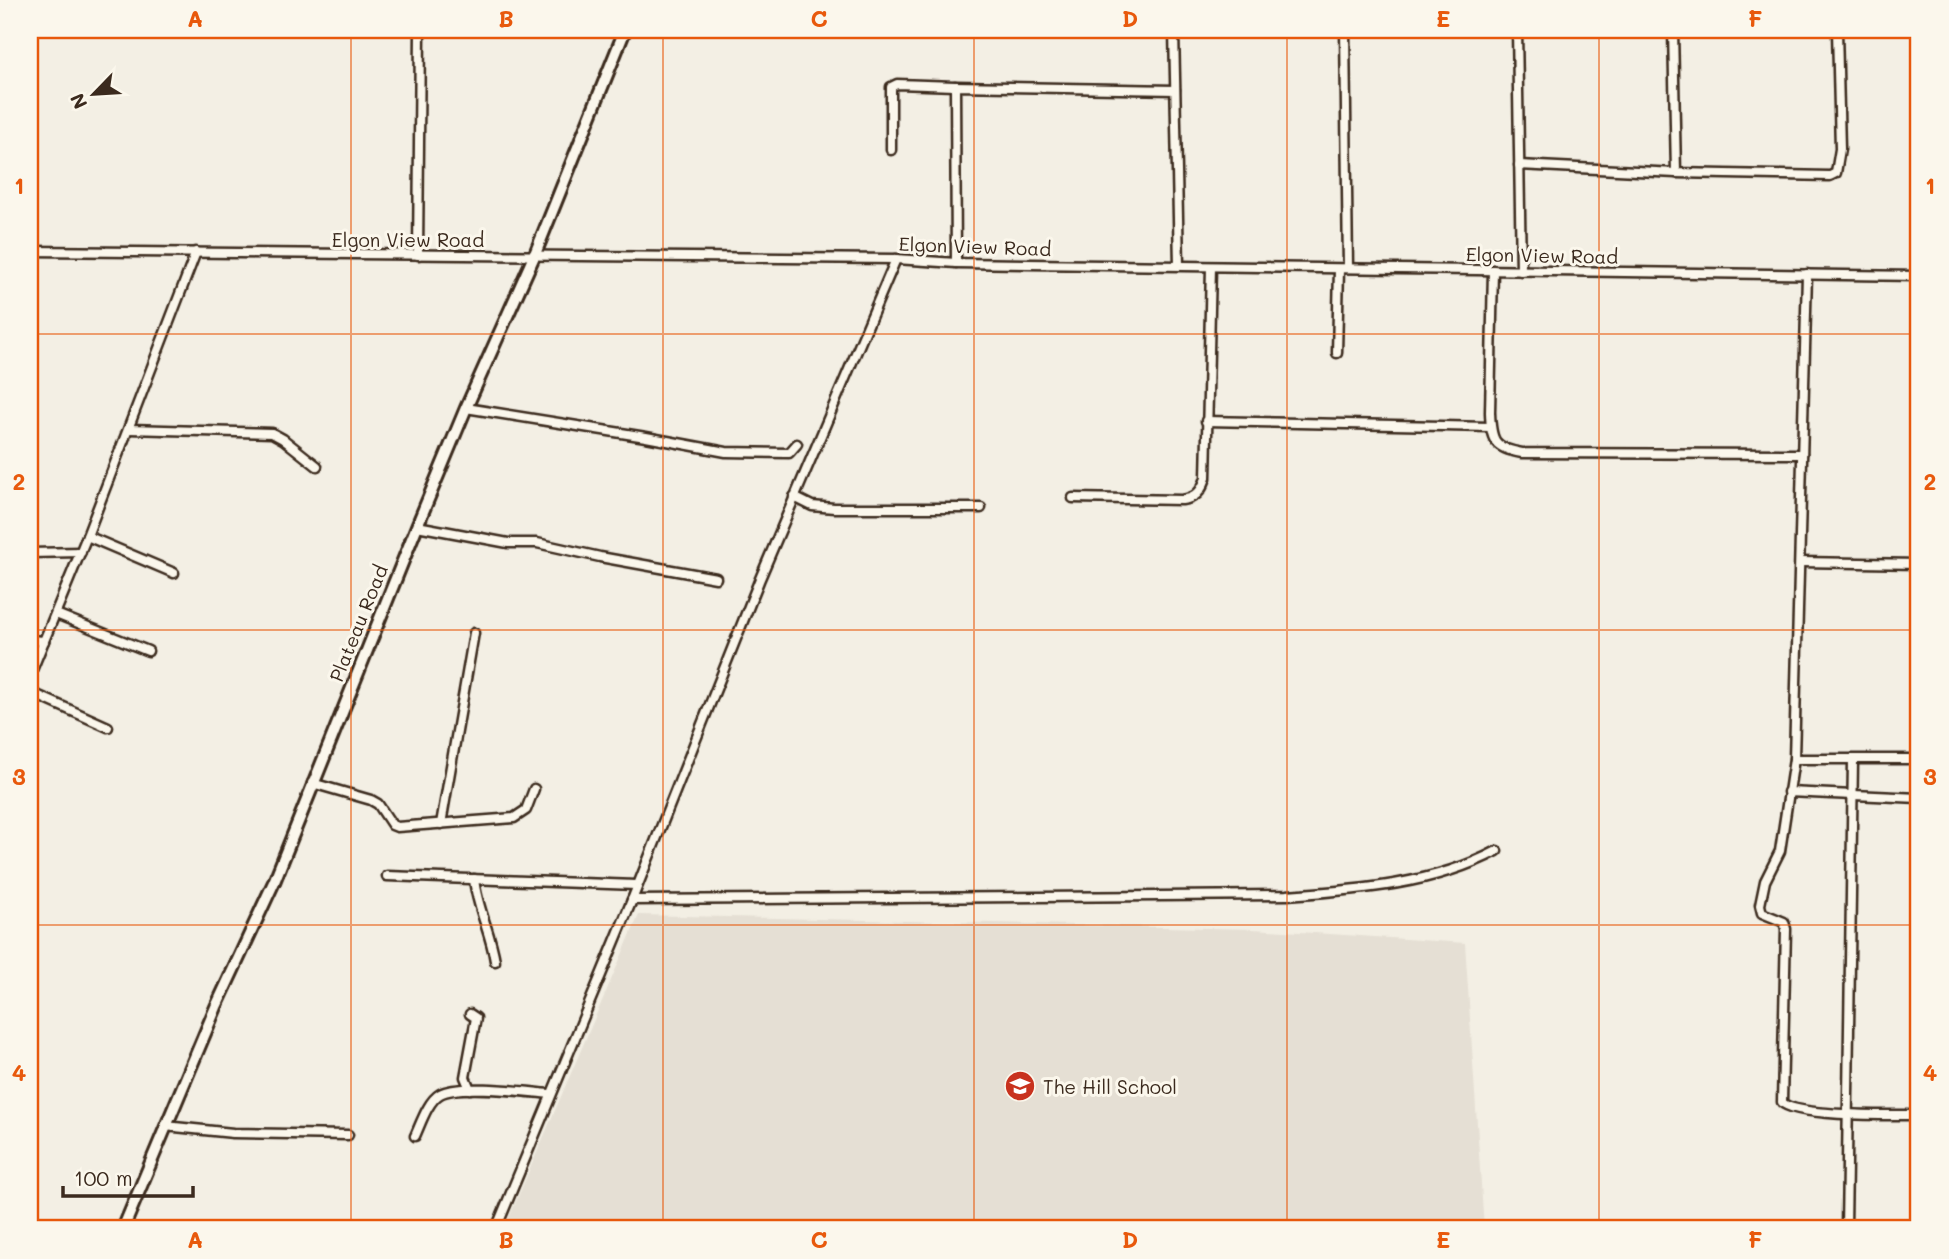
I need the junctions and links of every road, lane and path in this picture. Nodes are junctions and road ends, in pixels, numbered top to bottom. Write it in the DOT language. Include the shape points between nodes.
graph roads {
  1 [pos="420,30"];
  2 [pos="559,30"];
  3 [pos="625,30"];
  4 [pos="1174,30"];
  5 [pos="1345,30"];
  6 [pos="1517,30"];
  7 [pos="1673,30"];
  8 [pos="1837,30"];
  9 [pos="955,86"];
  10 [pos="1175,90"];
  11 [pos="891,150"];
  12 [pos="1519,165"];
  13 [pos="1676,173"];
  14 [pos="30,251"];
  15 [pos="196,252"];
  16 [pos="535,254"];
  17 [pos="418,255"];
  18 [pos="896,259"];
  19 [pos="956,263"];
  20 [pos="1179,265"];
  21 [pos="1211,267"];
  22 [pos="1343,268"];
  23 [pos="1493,270"];
  24 [pos="1521,271"];
  25 [pos="1807,274"];
  26 [pos="1919,276"];
  27 [pos="1338,353"];
  28 [pos="466,408"];
  29 [pos="1206,421"];
  30 [pos="1490,427"];
  31 [pos="129,429"];
  32 [pos="797,444"];
  33 [pos="1802,454"];
  34 [pos="317,466"];
  35 [pos="793,497"];
  36 [pos="1073,498"];
  37 [pos="981,508"];
  38 [pos="417,526"];
  39 [pos="87,537"];
  40 [pos="81,552"];
  41 [pos="30,553"];
  42 [pos="1800,562"];
  43 [pos="1919,564"];
  44 [pos="174,573"];
  45 [pos="716,578"];
  46 [pos="56,614"];
  47 [pos="474,633"];
  48 [pos="30,640"];
  49 [pos="44,641"];
  50 [pos="148,651"];
  51 [pos="30,675"];
  52 [pos="30,692"];
  53 [pos="107,727"];
  54 [pos="1794,759"];
  55 [pos="1919,759"];
  56 [pos="1853,760"];
  57 [pos="312,783"];
  58 [pos="534,789"];
  59 [pos="1788,792"];
  60 [pos="1853,795"];
  61 [pos="1919,798"];
  62 [pos="441,824"];
  63 [pos="1497,852"];
  64 [pos="387,876"];
  65 [pos="474,879"];
  66 [pos="636,885"];
  67 [pos="632,900"];
  68 [pos="495,961"];
  69 [pos="470,1014"];
  70 [pos="470,1089"];
  71 [pos="551,1094"];
  72 [pos="1847,1114"];
  73 [pos="1919,1115"];
  74 [pos="165,1126"];
  75 [pos="348,1135"];
  76 [pos="415,1136"];
  77 [pos="123,1229"];
  78 [pos="496,1229"];
  79 [pos="1846,1229"];
  1 -- 17 [label="street"];
  2 -- 3 [label="street"];
  3 -- 16 [label="street, Plateau Road"];
  4 -- 10 [label="street"];
  5 -- 22 [label="street"];
  6 -- 12 [label="street"];
  7 -- 13 [label="street"];
  8 -- 13 [label="street" via="1840,149 1836,173 1826,177"];
  9 -- 10 [label="street"];
  9 -- 11 [label="street" via="891,87"];
  9 -- 19 [label="street"];
  10 -- 20 [label="street"];
  12 -- 13 [label="street"];
  12 -- 24 [label="street"];
  14 -- 15 [label="street, Elgon View Road"];
  15 -- 17 [label="street, Elgon View Road"];
  15 -- 31 [label="street"];
  16 -- 17 [label="street, Elgon View Road"];
  16 -- 18 [label="street, Elgon View Road"];
  16 -- 28 [label="street, Plateau Road"];
  18 -- 19 [label="street, Elgon View Road"];
  18 -- 35 [label="street"];
  19 -- 20 [label="street, Elgon View Road"];
  20 -- 21 [label="street, Elgon View Road"];
  21 -- 22 [label="street, Elgon View Road"];
  21 -- 29 [label="street"];
  22 -- 23 [label="street, Elgon View Road"];
  22 -- 27 [label="street"];
  23 -- 24 [label="street, Elgon View Road"];
  23 -- 30 [label="street"];
  24 -- 25 [label="street, Elgon View Road"];
  25 -- 26 [label="street, Elgon View Road"];
  25 -- 33 [label="street"];
  28 -- 32 [label="street" via="726,452 789,453"];
  28 -- 38 [label="street, Plateau Road"];
  29 -- 30 [label="street"];
  29 -- 36 [label="street" via="1206,478 1202,490 1191,499"];
  30 -- 33 [label="street" via="1494,442 1522,453"];
  31 -- 34 [label="street" via="272,433"];
  31 -- 39 [label="street"];
  33 -- 42 [label="street"];
  35 -- 37 [label="street" via="812,506 834,508"];
  35 -- 66 [label="street"];
  38 -- 45 [label="street" via="508,543 537,543"];
  38 -- 57 [label="street, Plateau Road"];
  39 -- 40 [label="street"];
  39 -- 44 [label="street"];
  40 -- 41 [label="street"];
  40 -- 46 [label="street"];
  42 -- 43 [label="street"];
  42 -- 54 [label="street"];
  46 -- 49 [label="street"];
  46 -- 50 [label="street"];
  47 -- 62 [label="street"];
  48 -- 49 [label="street"];
  49 -- 51 [label="street"];
  52 -- 53 [label="street"];
  54 -- 56 [label="street"];
  54 -- 59 [label="street"];
  55 -- 56 [label="street"];
  56 -- 60 [label="street"];
  57 -- 62 [label="street" via="378,804 392,825"];
  57 -- 74 [label="street, Plateau Road" via="274,882"];
  58 -- 62 [label="street" via="526,810 514,818"];
  59 -- 60 [label="street"];
  59 -- 72 [label="street" via="1780,851 1765,881 1760,905 1762,913 1784,922 1786,929 1782,1102 1793,1109"];
  60 -- 61 [label="street"];
  60 -- 72 [label="street"];
  63 -- 67 [label="street" via="1476,863 1364,889 1287,895"];
  64 -- 65 [label="street"];
  65 -- 66 [label="street"];
  65 -- 68 [label="street"];
  66 -- 67 [label="street"];
  67 -- 71 [label="street"];
  69 -- 70 [label="street" via="476,1017 465,1077"];
  70 -- 71 [label="street"];
  70 -- 76 [label="street" via="438,1094"];
  71 -- 78 [label="street"];
  72 -- 73 [label="street"];
  72 -- 79 [label="street"];
  74 -- 75 [label="street" via="233,1133"];
  74 -- 77 [label="street, Plateau Road"];
}
